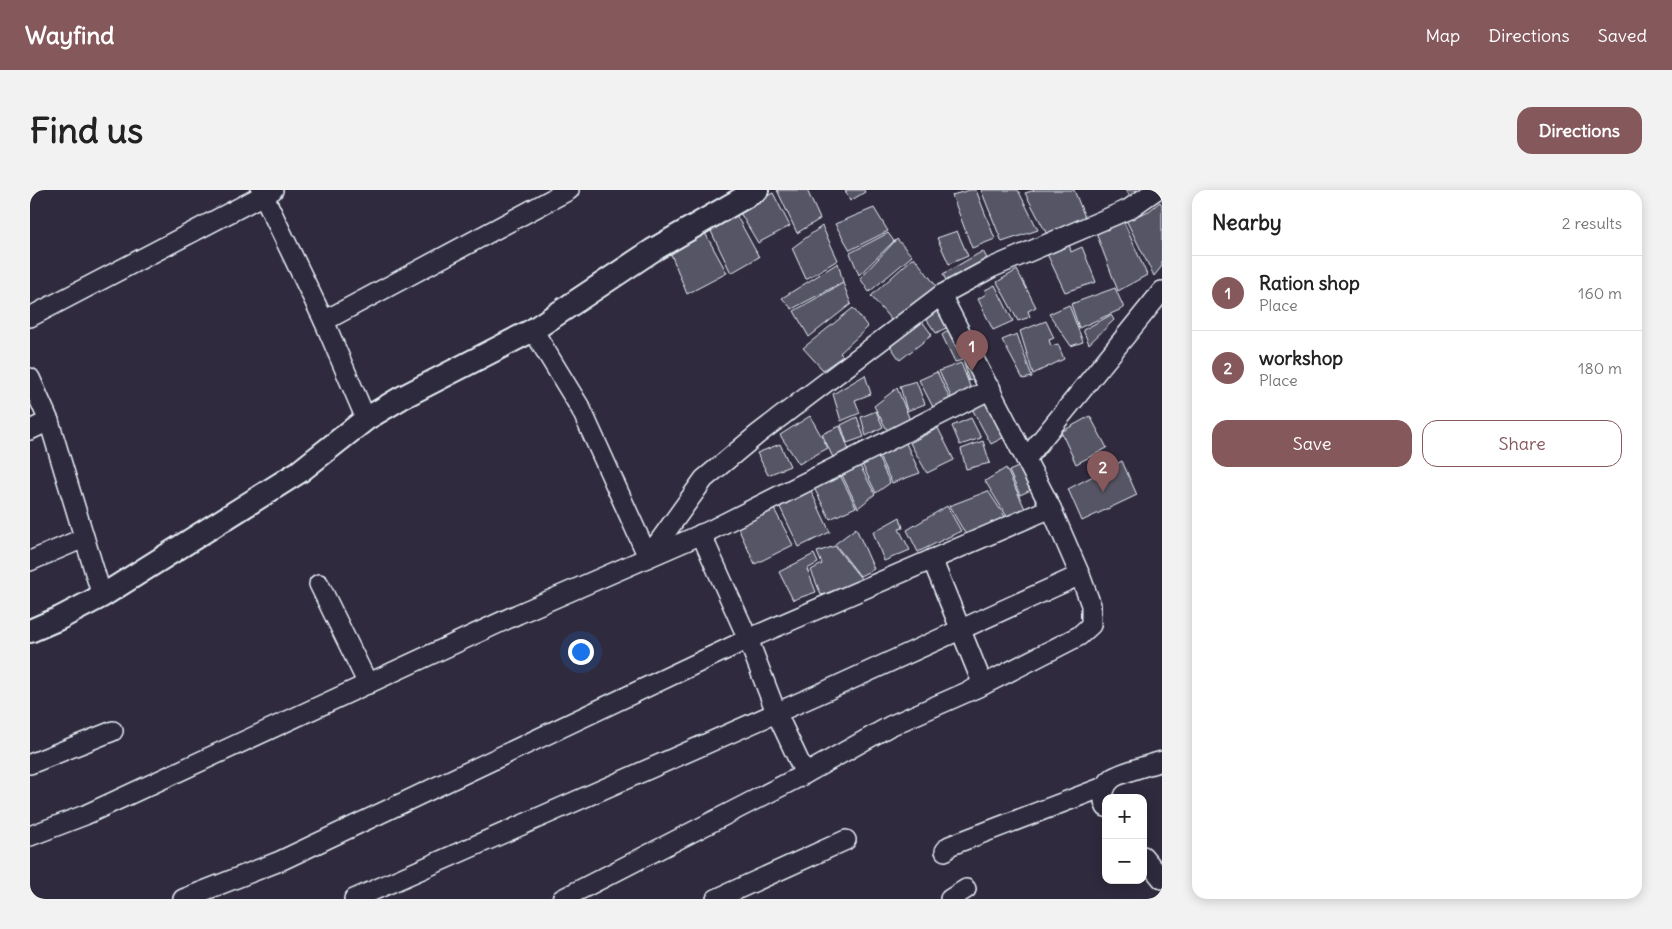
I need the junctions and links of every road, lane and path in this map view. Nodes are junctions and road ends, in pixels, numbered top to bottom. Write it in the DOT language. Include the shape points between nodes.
graph roads {
  1 [pos="569,190"];
  2 [pos="757,190"];
  3 [pos="1156,190"];
  4 [pos="266,192"];
  5 [pos="1162,291"];
  6 [pos="941,295"];
  7 [pos="30,317"];
  8 [pos="324,321"];
  9 [pos="533,330"];
  10 [pos="30,378"];
  11 [pos="990,389"];
  12 [pos="366,419"];
  13 [pos="49,421"];
  14 [pos="30,430"];
  15 [pos="1026,459"];
  16 [pos="1051,508"];
  17 [pos="701,534"];
  18 [pos="84,538"];
  19 [pos="648,557"];
  20 [pos="932,559"];
  21 [pos="30,561"];
  22 [pos="1080,575"];
  23 [pos="319,584"];
  24 [pos="102,596"];
  25 [pos="961,629"];
  26 [pos="30,631"];
  27 [pos="748,639"];
  28 [pos="368,684"];
  29 [pos="983,685"];
  30 [pos="776,712"];
  31 [pos="113,731"];
  32 [pos="1162,761"];
  33 [pos="30,764"];
  34 [pos="805,774"];
  35 [pos="1106,786"];
  36 [pos="1104,794"];
  37 [pos="30,836"];
  38 [pos="846,840"];
  39 [pos="945,851"];
  40 [pos="1147,861"];
  41 [pos="1162,879"];
  42 [pos="966,889"];
  43 [pos="183,899"];
  44 [pos="354,899"];
  45 [pos="562,899"];
  46 [pos="716,899"];
  47 [pos="950,899"];
  1 -- 8 [label="street"];
  2 -- 9 [label="street" via="652,250"];
  3 -- 6 [label="street" via="1129,209 990,268"];
  4 -- 7 [label="street"];
  4 -- 8 [label="street"];
  5 -- 15 [label="street"];
  6 -- 11 [label="street"];
  6 -- 19 [label="street" via="704,479"];
  8 -- 12 [label="street"];
  9 -- 12 [label="street" via="400,398"];
  9 -- 19 [label="street" via="581,409"];
  10 -- 13 [label="street"];
  11 -- 15 [label="street"];
  11 -- 17 [label="street"];
  12 -- 24 [label="street" via="298,472"];
  13 -- 14 [label="street"];
  13 -- 18 [label="street"];
  15 -- 16 [label="street"];
  16 -- 20 [label="street"];
  16 -- 22 [label="street"];
  17 -- 19 [label="street"];
  17 -- 27 [label="street"];
  18 -- 21 [label="street"];
  18 -- 24 [label="street"];
  19 -- 28 [label="street"];
  20 -- 25 [label="street"];
  20 -- 27 [label="street"];
  22 -- 25 [label="street"];
  22 -- 29 [label="street" via="1091,605 1091,625 1079,636"];
  23 -- 28 [label="street"];
  24 -- 26 [label="street"];
  25 -- 29 [label="street"];
  25 -- 30 [label="street"];
  27 -- 30 [label="street"];
  27 -- 43 [label="street" via="280,861"];
  28 -- 37 [label="street" via="85,815"];
  29 -- 34 [label="street" via="890,726"];
  30 -- 34 [label="street"];
  30 -- 44 [label="street"];
  31 -- 33 [label="street"];
  32 -- 35 [label="street" via="1114,777"];
  34 -- 45 [label="street"];
  35 -- 36 [label="street"];
  35 -- 39 [label="street" via="949,846"];
  38 -- 46 [label="street"];
  40 -- 41 [label="street"];
  42 -- 47 [label="street"];
}
